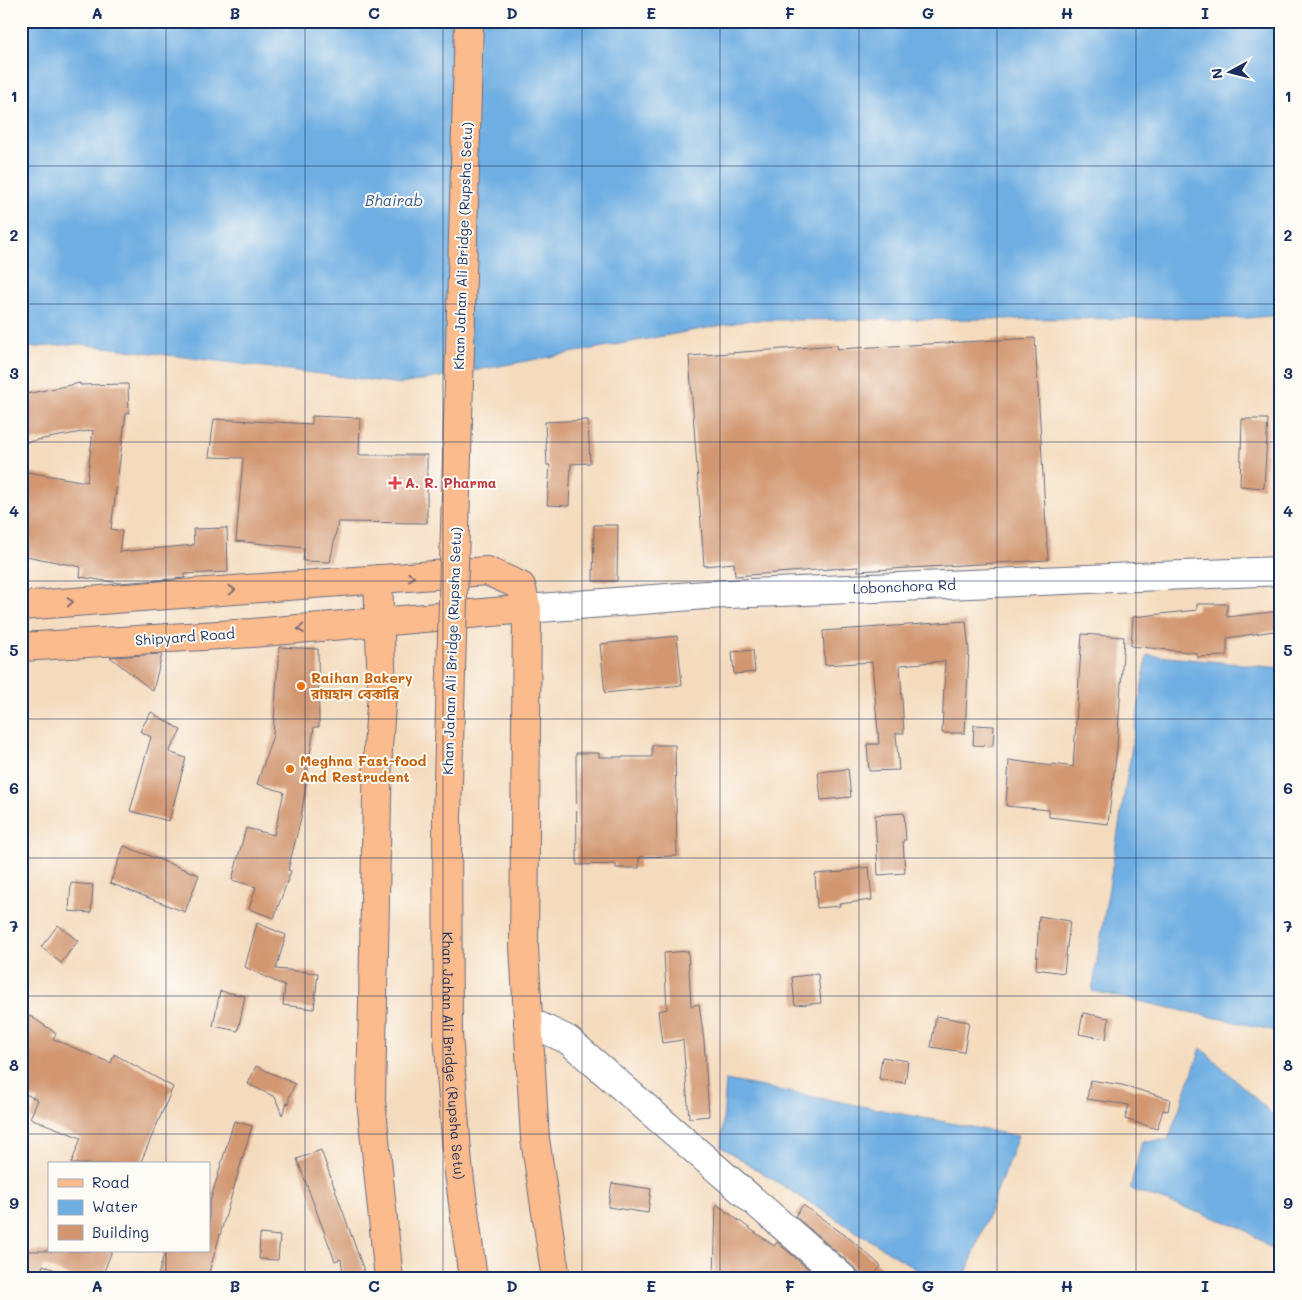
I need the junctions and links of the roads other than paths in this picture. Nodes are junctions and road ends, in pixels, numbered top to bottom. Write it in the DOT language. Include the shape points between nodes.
graph roads {
  1 [pos="469,21"];
  2 [pos="1281,571"];
  3 [pos="378,580"];
  4 [pos="21,606"];
  5 [pos="527,609"];
  6 [pos="380,622"];
  7 [pos="21,647"];
  8 [pos="528,1021"];
  9 [pos="389,1279"];
  10 [pos="473,1279"];
  11 [pos="556,1279"];
  12 [pos="844,1279"];
  1 -- 10 [label="main road, Khan Jahan Ali Bridge (Rupsha Setu), bridge" via="447,828 448,1034 458,1165"];
  2 -- 5 [label="street, Lobonchora Rd" via="705,594"];
  4 -- 3 [label="main road, one-way"];
  3 -- 5 [label="main road, one-way" via="487,571 521,586"];
  3 -- 6 [label="main road"];
  5 -- 6 [label="main road, Shipyard Road"];
  5 -- 8 [label="main road" via="524,947"];
  6 -- 7 [label="main road, Shipyard Road, one-way"];
  6 -- 9 [label="main road" via="382,692 371,1100"];
  8 -- 11 [label="main road" via="535,1139"];
  8 -- 12 [label="street" via="568,1040"];
}
